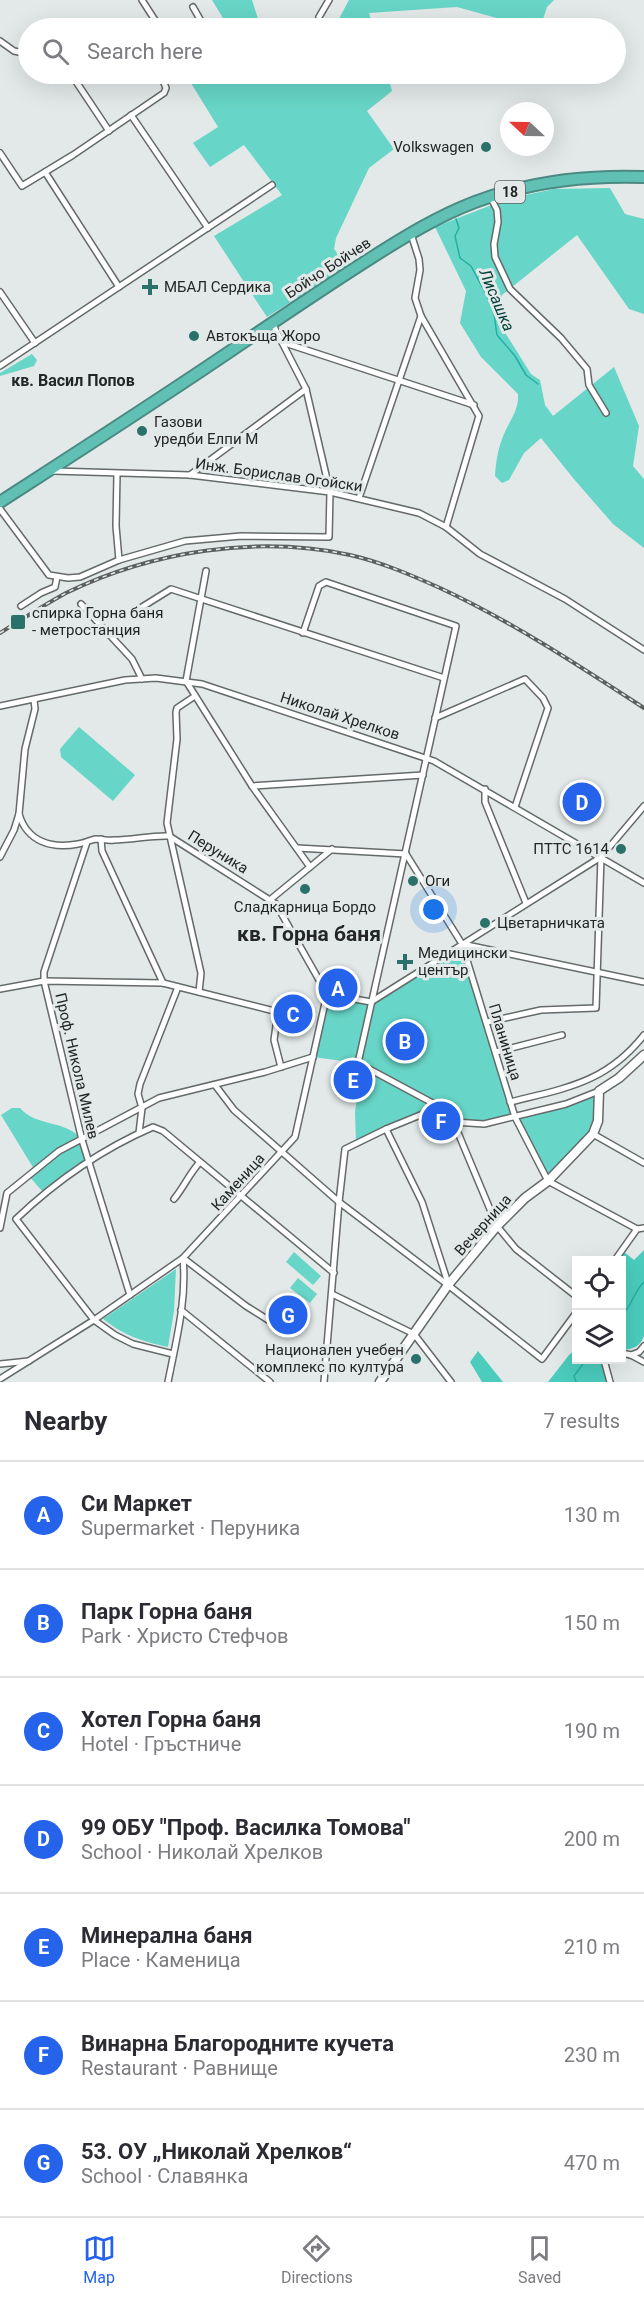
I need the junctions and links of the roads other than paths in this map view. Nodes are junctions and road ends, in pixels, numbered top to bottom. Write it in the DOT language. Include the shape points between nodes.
graph roads {
  1 [pos="142,0"];
  2 [pos="329,0"];
  3 [pos="193,7"];
  4 [pos="319,17"];
  5 [pos="154,18"];
  6 [pos="199,18"];
  7 [pos="0,41"];
  8 [pos="18,52"];
  9 [pos="78,84"];
  10 [pos="164,84"];
  11 [pos="130,116"];
  12 [pos="109,131"];
  13 [pos="0,153"];
  14 [pos="45,172"];
  15 [pos="644,177"];
  16 [pos="272,185"];
  17 [pos="491,198"];
  18 [pos="208,228"];
  19 [pos="410,233"];
  20 [pos="119,287"];
  21 [pos="0,292"];
  22 [pos="421,316"];
  23 [pos="272,323"];
  24 [pos="282,342"];
  25 [pos="35,343"];
  26 [pos="0,366"];
  27 [pos="398,381"];
  28 [pos="306,389"];
  29 [pos="474,405"];
  30 [pos="606,413"];
  31 [pos="49,471"];
  32 [pos="117,474"];
  33 [pos="190,474"];
  34 [pos="330,492"];
  35 [pos="359,498"];
  36 [pos="0,502"];
  37 [pos="0,509"];
  38 [pos="446,527"];
  39 [pos="119,560"];
  40 [pos="206,571"];
  41 [pos="57,577"];
  42 [pos="203,599"];
  43 [pos="81,604"];
  44 [pos="21,606"];
  45 [pos="134,612"];
  46 [pos="303,633"];
  47 [pos="644,650"];
  48 [pos="444,678"];
  49 [pos="142,679"];
  50 [pos="186,681"];
  51 [pos="195,696"];
  52 [pos="34,700"];
  53 [pos="0,706"];
  54 [pos="435,718"];
  55 [pos="427,757"];
  56 [pos="423,774"];
  57 [pos="252,786"];
  58 [pos="485,789"];
  59 [pos="644,806"];
  60 [pos="515,807"];
  61 [pos="19,814"];
  62 [pos="169,836"];
  63 [pos="101,839"];
  64 [pos="87,842"];
  65 [pos="297,848"];
  66 [pos="332,849"];
  67 [pos="405,854"];
  68 [pos="0,857"];
  69 [pos="601,857"];
  70 [pos="310,867"];
  71 [pos="644,883"];
  72 [pos="271,899"];
  73 [pos="526,903"];
  74 [pos="462,944"];
  75 [pos="597,972"];
  76 [pos="44,981"];
  77 [pos="644,982"];
  78 [pos="163,983"];
  79 [pos="178,987"];
  80 [pos="0,988"];
  81 [pos="199,992"];
  82 [pos="327,994"];
  83 [pos="371,1002"];
  84 [pos="487,1022"];
  85 [pos="562,1035"];
  86 [pos="644,1035"];
  87 [pos="496,1052"];
  88 [pos="644,1055"];
  89 [pos="313,1057"];
  90 [pos="281,1067"];
  91 [pos="215,1085"];
  92 [pos="599,1091"];
  93 [pos="510,1102"];
  94 [pos="440,1107"];
  95 [pos="142,1108"];
  96 [pos="515,1117"];
  97 [pos="454,1122"];
  98 [pos="386,1129"];
  99 [pos="139,1133"];
  100 [pos="593,1134"];
  101 [pos="82,1140"];
  102 [pos="281,1151"];
  103 [pos="88,1161"];
  104 [pos="200,1162"];
  105 [pos="644,1162"];
  106 [pos="548,1181"];
  107 [pos="0,1188"];
  108 [pos="7,1193"];
  109 [pos="241,1196"];
  110 [pos="174,1198"];
  111 [pos="339,1202"];
  112 [pos="497,1226"];
  113 [pos="0,1228"];
  114 [pos="641,1228"];
  115 [pos="618,1256"];
  116 [pos="183,1258"];
  117 [pos="334,1273"];
  118 [pos="448,1284"];
  119 [pos="572,1293"];
  120 [pos="332,1294"];
  121 [pos="130,1295"];
  122 [pos="181,1310"];
  123 [pos="572,1318"];
  124 [pos="94,1320"];
  125 [pos="273,1323"];
  126 [pos="414,1334"];
  127 [pos="644,1346"];
  128 [pos="173,1354"];
  129 [pos="626,1354"];
  130 [pos="631,1355"];
  131 [pos="30,1361"];
  132 [pos="644,1362"];
  133 [pos="0,1364"];
  134 [pos="605,1364"];
  135 [pos="0,1379"];
  136 [pos="168,1382"];
  137 [pos="270,1382"];
  138 [pos="324,1382"];
  139 [pos="380,1382"];
  140 [pos="451,1382"];
  141 [pos="610,1382"];
  1 -- 5 [label="street"];
  2 -- 4 [label="street"];
  3 -- 6 [label="street"];
  7 -- 8 [label="street"];
  9 -- 12 [label="street"];
  10 -- 11 [label="street" via="166,91"];
  11 -- 12 [label="street"];
  11 -- 18 [label="street"];
  12 -- 14 [label="street"];
  13 -- 14 [label="street" via="22,186"];
  14 -- 20 [label="street"];
  15 -- 17 [label="highway, Бойчо Бойчев / 18" via="546,183"];
  16 -- 18 [label="street"];
  17 -- 19 [label="highway, Бойчо Бойчев / 18"];
  17 -- 30 [label="street" via="498,222 495,257 510,289 561,338 586,369 589,385"];
  18 -- 20 [label="street"];
  19 -- 22 [label="street" via="419,259 416,298"];
  19 -- 23 [label="highway, Бойчо Бойчев / 18"];
  20 -- 25 [label="street"];
  21 -- 25 [label="street"];
  22 -- 27 [label="street"];
  22 -- 29 [label="street"];
  23 -- 24 [label="street"];
  23 -- 31 [label="highway, Бойчо Бойчев / 18"];
  24 -- 27 [label="street"];
  24 -- 28 [label="street"];
  25 -- 26 [label="street"];
  27 -- 29 [label="street"];
  27 -- 35 [label="street"];
  28 -- 33 [label="street"];
  28 -- 34 [label="street"];
  29 -- 38 [label="street" via="479,416"];
  31 -- 32 [label="street, Инж. Борислав Огойски"];
  31 -- 36 [label="highway, Бойчо Бойчев / 18"];
  32 -- 33 [label="street, Инж. Борислав Огойски"];
  32 -- 39 [label="street"];
  33 -- 34 [label="street, Инж. Борислав Огойски"];
  34 -- 35 [label="street, Инж. Борислав Огойски"];
  34 -- 39 [label="street" via="329,537 241,536 185,542"];
  35 -- 38 [label="street, Инж. Борислав Огойски" via="419,513"];
  37 -- 41 [label="street" via="49,575"];
  38 -- 47 [label="street, Инж. Борислав Огойски" via="480,554 565,599"];
  39 -- 41 [label="street" via="80,577"];
  40 -- 42 [label="street"];
  41 -- 44 [label="street" via="55,587"];
  42 -- 45 [label="street" via="171,589"];
  42 -- 46 [label="street"];
  42 -- 50 [label="street"];
  43 -- 49 [label="street" via="132,659"];
  46 -- 48 [label="street"];
  46 -- 48 [label="street" via="319,586 326,582 456,626"];
  48 -- 54 [label="street"];
  49 -- 50 [label="street, Николай Хрелков"];
  49 -- 52 [label="street, Николай Хрелков"];
  50 -- 51 [label="street"];
  50 -- 55 [label="street, Николай Хрелков"];
  51 -- 57 [label="street"];
  51 -- 62 [label="street" via="176,712"];
  52 -- 53 [label="street, Николай Хрелков"];
  52 -- 61 [label="street"];
  54 -- 55 [label="street"];
  54 -- 60 [label="street" via="525,679 543,698 548,708"];
  55 -- 56 [label="street"];
  55 -- 58 [label="street, Николай Хрелков"];
  56 -- 57 [label="street"];
  56 -- 67 [label="street"];
  57 -- 65 [label="street"];
  58 -- 60 [label="street, Николай Хрелков"];
  58 -- 73 [label="street" via="485,802"];
  59 -- 69 [label="street"];
  60 -- 69 [label="street, Николай Хрелков"];
  61 -- 64 [label="street, Перуника" via="33,838 61,845"];
  61 -- 68 [label="street"];
  62 -- 63 [label="street, Перуника"];
  62 -- 72 [label="street, Перуника"];
  62 -- 81 [label="street" via="201,973"];
  63 -- 64 [label="street, Перуника"];
  63 -- 78 [label="street" via="102,850"];
  64 -- 76 [label="street, Проф. Никола Милев"];
  65 -- 66 [label="street"];
  65 -- 70 [label="street"];
  66 -- 67 [label="street"];
  66 -- 70 [label="street"];
  67 -- 74 [label="street, Планиница"];
  67 -- 83 [label="street"];
  69 -- 71 [label="street, Николай Хрелков"];
  69 -- 73 [label="street"];
  69 -- 75 [label="street"];
  70 -- 72 [label="street"];
  72 -- 82 [label="street, Перуника"];
  73 -- 74 [label="street"];
  74 -- 75 [label="street"];
  74 -- 83 [label="street"];
  74 -- 84 [label="street, Планиница"];
  75 -- 77 [label="street"];
  75 -- 84 [label="street" via="596,1008 541,1010"];
  76 -- 78 [label="street"];
  76 -- 80 [label="street"];
  76 -- 101 [label="street, Проф. Никола Милев"];
  78 -- 79 [label="street"];
  79 -- 81 [label="street"];
  79 -- 95 [label="street" via="140,1084"];
  81 -- 90 [label="street" via="278,1012 274,1040"];
  82 -- 83 [label="street"];
  82 -- 89 [label="street, Каменица"];
  83 -- 94 [label="street" via="358,1063"];
  84 -- 87 [label="street, Планиница"];
  85 -- 87 [label="street"];
  86 -- 93 [label="street" via="613,1066 594,1078"];
  87 -- 93 [label="street, Планиница"];
  88 -- 92 [label="street"];
  89 -- 90 [label="street"];
  89 -- 102 [label="street, Каменица" via="295,1137"];
  90 -- 91 [label="street"];
  91 -- 95 [label="street" via="159,1098"];
  91 -- 102 [label="street" via="234,1110"];
  92 -- 96 [label="street"];
  92 -- 100 [label="street" via="598,1121"];
  93 -- 96 [label="street, Планиница"];
  94 -- 97 [label="street"];
  94 -- 98 [label="street"];
  95 -- 99 [label="street"];
  95 -- 101 [label="street"];
  96 -- 97 [label="street" via="484,1124"];
  96 -- 106 [label="street, Планиница"];
  97 -- 112 [label="street"];
  98 -- 111 [label="street" via="345,1149"];
  98 -- 118 [label="street" via="422,1202"];
  99 -- 103 [label="street"];
  99 -- 104 [label="street" via="153,1127 163,1131"];
  100 -- 105 [label="street"];
  100 -- 106 [label="street, Вечерница"];
  101 -- 103 [label="street, Проф. Никола Милев"];
  101 -- 108 [label="street" via="59,1151"];
  102 -- 109 [label="street, Каменица"];
  102 -- 111 [label="street"];
  103 -- 121 [label="street, Проф. Никола Милев"];
  103 -- 124 [label="street" via="43,1192 16,1219"];
  104 -- 109 [label="street"];
  104 -- 110 [label="street"];
  106 -- 112 [label="street, Вечерница"];
  106 -- 114 [label="street"];
  107 -- 108 [label="street"];
  108 -- 113 [label="street"];
  109 -- 116 [label="street, Каменица"];
  109 -- 117 [label="street"];
  111 -- 117 [label="street"];
  111 -- 118 [label="street"];
  112 -- 118 [label="street, Вечерница"];
  112 -- 119 [label="street" via="516,1250"];
  114 -- 115 [label="street"];
  116 -- 121 [label="street, Каменица"];
  116 -- 122 [label="street"];
  116 -- 125 [label="street"];
  117 -- 120 [label="street"];
  118 -- 123 [label="street" via="542,1359"];
  118 -- 126 [label="street, Вечерница"];
  120 -- 126 [label="street"];
  120 -- 138 [label="street"];
  121 -- 124 [label="street, Каменица"];
  122 -- 128 [label="street"];
  122 -- 137 [label="street"];
  124 -- 128 [label="street" via="133,1344"];
  124 -- 131 [label="street, Каменица"];
  126 -- 139 [label="street, Вечерница"];
  126 -- 140 [label="street"];
  127 -- 130 [label="street"];
  128 -- 136 [label="street"];
  129 -- 130 [label="street"];
  130 -- 132 [label="street"];
  131 -- 133 [label="street"];
  131 -- 135 [label="street, Каменица"];
  134 -- 141 [label="street"];
}
